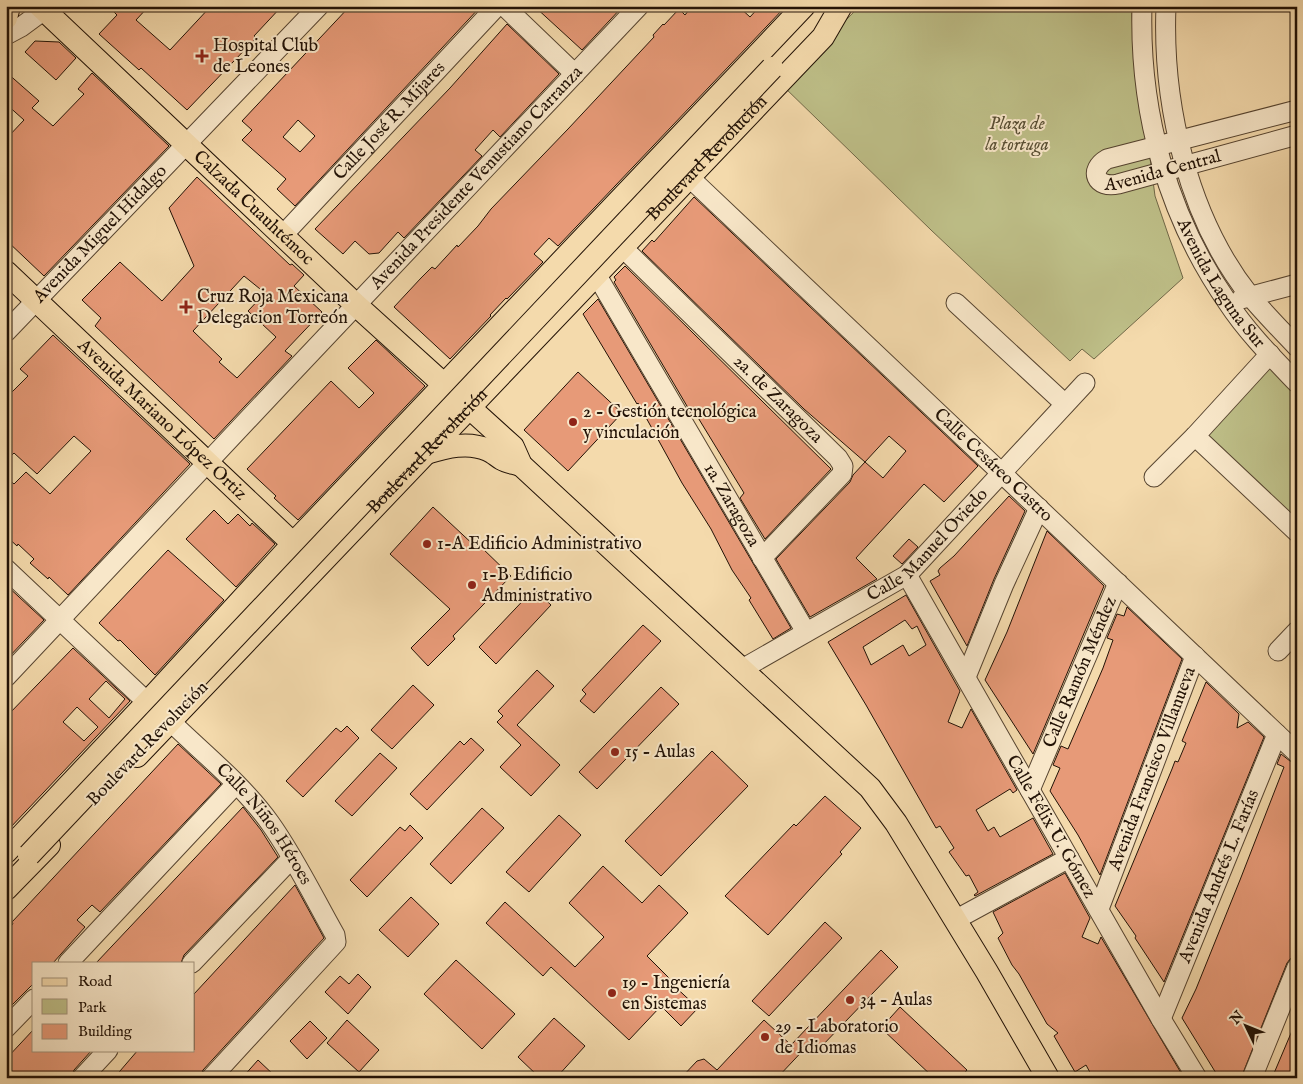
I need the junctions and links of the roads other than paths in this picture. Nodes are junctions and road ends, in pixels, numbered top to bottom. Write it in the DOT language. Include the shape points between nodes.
graph roads {
  1 [pos="9,6"];
  2 [pos="319,6"];
  3 [pos="497,6"];
  4 [pos="504,6"];
  5 [pos="640,6"];
  6 [pos="806,6"];
  7 [pos="841,6"];
  8 [pos="1142,6"];
  9 [pos="1166,6"];
  10 [pos="44,8"];
  11 [pos="6,18"];
  12 [pos="6,35"];
  13 [pos="768,64"];
  14 [pos="575,74"];
  15 [pos="1297,110"];
  16 [pos="1297,136"];
  17 [pos="1178,141"];
  18 [pos="187,145"];
  19 [pos="1156,146"];
  20 [pos="1184,166"];
  21 [pos="1163,172"];
  22 [pos="689,177"];
  23 [pos="283,235"];
  24 [pos="622,247"];
  25 [pos="6,272"];
  26 [pos="596,274"];
  27 [pos="1297,284"];
  28 [pos="1250,296"];
  29 [pos="525,300"];
  30 [pos="36,301"];
  31 [pos="956,303"];
  32 [pos="356,304"];
  33 [pos="1228,304"];
  34 [pos="549,323"];
  35 [pos="6,332"];
  36 [pos="1297,347"];
  37 [pos="1270,354"];
  38 [pos="1085,383"];
  39 [pos="445,384"];
  40 [pos="1297,384"];
  41 [pos="1065,404"];
  42 [pos="469,406"];
  43 [pos="1195,436"];
  44 [pos="426,452"];
  45 [pos="208,463"];
  46 [pos="521,465"];
  47 [pos="1002,473"];
  48 [pos="1154,477"];
  49 [pos="1039,508"];
  50 [pos="1297,532"];
  51 [pos="293,544"];
  52 [pos="762,558"];
  53 [pos="318,567"];
  54 [pos="6,569"];
  55 [pos="907,575"];
  56 [pos="1118,583"];
  57 [pos="60,620"];
  58 [pos="1297,631"];
  59 [pos="806,632"];
  60 [pos="1278,651"];
  61 [pos="1195,656"];
  62 [pos="742,670"];
  63 [pos="6,677"];
  64 [pos="966,677"];
  65 [pos="147,702"];
  66 [pos="171,722"];
  67 [pos="1277,734"];
  68 [pos="1297,753"];
  69 [pos="236,784"];
  70 [pos="1030,790"];
  71 [pos="20,852"];
  72 [pos="292,858"];
  73 [pos="1069,858"];
  74 [pos="6,868"];
  75 [pos="6,880"];
  76 [pos="6,889"];
  77 [pos="1099,909"];
  78 [pos="955,920"];
  79 [pos="69,962"];
  80 [pos="193,962"];
  81 [pos="1297,967"];
  82 [pos="32,1001"];
  83 [pos="1161,1018"];
  84 [pos="6,1028"];
  85 [pos="106,1052"];
  86 [pos="215,1076"];
  87 [pos="82,1078"];
  88 [pos="1048,1078"];
  89 [pos="1197,1078"];
  90 [pos="1252,1078"];
  1 -- 11 [label="main road"];
  2 -- 18 [label="street, Avenida Miguel Hidalgo"];
  3 -- 23 [label="street, Calle José R. Mijares"];
  4 -- 14 [label="street"];
  5 -- 14 [label="street, Avenida Presidente Venustiano Carranza"];
  6 -- 13 [label="main road, Boulevard Revolución"];
  6 -- 29 [label="main road"];
  7 -- 13 [label="main road, Boulevard Revolución"];
  7 -- 22 [label="main road, Boulevard Revolución" via="823,37"];
  8 -- 19 [label="street, Avenida Laguna Sur" via="1144,72"];
  9 -- 17 [label="street, Avenida Laguna Sur" via="1166,62"];
  10 -- 12 [label="street"];
  10 -- 18 [label="main road, Calzada Cuauhtémoc"];
  13 -- 71 [label="main road, Boulevard Revolución, bridge"];
  14 -- 32 [label="street, Avenida Presidente Venustiano Carranza"];
  15 -- 17 [label="street, Avenida Central"];
  16 -- 20 [label="street, Avenida Central"];
  17 -- 19 [label="street, Avenida Central"];
  17 -- 20 [label="street, Avenida Laguna Sur"];
  18 -- 23 [label="main road, Calzada Cuauhtémoc"];
  18 -- 30 [label="street, Avenida Miguel Hidalgo"];
  19 -- 21 [label="street, Avenida Laguna Sur"];
  19 -- 21 [label="street, Avenida Central" via="1107,160 1099,167 1098,179 1110,186"];
  20 -- 21 [label="street, Avenida Central"];
  20 -- 28 [label="street, Avenida Laguna Sur" via="1210,229"];
  21 -- 33 [label="street, Avenida Laguna Sur" via="1190,239"];
  22 -- 24 [label="main road, Boulevard Revolución"];
  22 -- 47 [label="street, Calle Cesáreo Castro"];
  23 -- 32 [label="main road, Calzada Cuauhtémoc"];
  24 -- 26 [label="main road, Boulevard Revolución"];
  24 -- 52 [label="street, 2a. de Zaragoza" via="843,466 842,474"];
  25 -- 30 [label="main road, Avenida Mariano López Ortiz"];
  26 -- 34 [label="main road, Boulevard Revolución"];
  26 -- 52 [label="street, 1a. Zaragoza"];
  27 -- 28 [label="street"];
  28 -- 33 [label="street"];
  28 -- 36 [label="street, Avenida Laguna Sur"];
  29 -- 34 [label="main road" via="530,315"];
  29 -- 39 [label="main road"];
  30 -- 35 [label="street, Avenida Miguel Hidalgo"];
  30 -- 45 [label="main road, Avenida Mariano López Ortiz"];
  31 -- 41 [label="street"];
  32 -- 39 [label="main road, Calzada Cuauhtémoc"];
  32 -- 45 [label="street, Avenida Presidente Venustiano Carranza"];
  33 -- 37 [label="street, Avenida Laguna Sur"];
  34 -- 42 [label="main road, Boulevard Revolución"];
  37 -- 40 [label="street, Avenida Laguna Sur"];
  37 -- 43 [label="street"];
  38 -- 41 [label="street, Calle Manuel Oviedo"];
  39 -- 42 [label="main road, Calzada Cuauhtémoc"];
  39 -- 51 [label="main road"];
  41 -- 47 [label="street, Calle Manuel Oviedo"];
  42 -- 44 [label="main road, Boulevard Revolución"];
  42 -- 46 [label="main road, Calzada Cuauhtémoc" via="512,447"];
  43 -- 48 [label="street"];
  43 -- 50 [label="street"];
  44 -- 46 [label="main road" via="448,446 480,447"];
  44 -- 53 [label="main road, Boulevard Revolución"];
  45 -- 51 [label="main road, Avenida Mariano López Ortiz"];
  45 -- 57 [label="street, Avenida Presidente Venustiano Carranza"];
  46 -- 62 [label="main road" via="698,617"];
  47 -- 49 [label="street, Calle Cesáreo Castro"];
  47 -- 55 [label="street, Calle Manuel Oviedo"];
  49 -- 56 [label="street, Calle Cesáreo Castro"];
  49 -- 64 [label="street"];
  51 -- 53 [label="main road, Avenida Mariano López Ortiz"];
  51 -- 65 [label="main road"];
  52 -- 59 [label="street, 1a. Zaragoza"];
  53 -- 66 [label="main road, Boulevard Revolución"];
  54 -- 57 [label="street"];
  55 -- 59 [label="street, Calle Manuel Oviedo"];
  55 -- 64 [label="street, Calle Félix U. Gómez"];
  56 -- 61 [label="street, Calle Cesáreo Castro"];
  56 -- 70 [label="street, Calle Ramón Méndez"];
  57 -- 63 [label="street, Avenida Presidente Venustiano Carranza"];
  57 -- 65 [label="street"];
  58 -- 60 [label="street"];
  59 -- 62 [label="street, Calle Manuel Oviedo"];
  61 -- 67 [label="street, Calle Cesáreo Castro"];
  61 -- 77 [label="street, Avenida Francisco Villanueva"];
  62 -- 78 [label="main road" via="878,798"];
  64 -- 70 [label="street, Calle Félix U. Gómez"];
  65 -- 71 [label="main road"];
  66 -- 69 [label="street, Calle Niños Héroes"];
  66 -- 76 [label="main road, Boulevard Revolución"];
  67 -- 68 [label="street, Calle Cesáreo Castro"];
  67 -- 83 [label="street, Avenida Andrés L. Farías"];
  69 -- 72 [label="street, Calle Niños Héroes" via="270,822"];
  69 -- 79 [label="street"];
  70 -- 73 [label="street, Calle Félix U. Gómez"];
  71 -- 74 [label="main road, Boulevard Revolución"];
  71 -- 75 [label="main road, Boulevard Revolución"];
  72 -- 80 [label="street"];
  72 -- 86 [label="street, Calle Niños Héroes" via="336,942"];
  73 -- 77 [label="street, Calle Félix U. Gómez"];
  73 -- 78 [label="street"];
  77 -- 83 [label="street, Calle Félix U. Gómez"];
  78 -- 88 [label="main road"];
  81 -- 90 [label="street"];
  82 -- 84 [label="street"];
  83 -- 89 [label="street, Calle Félix U. Gómez"];
  85 -- 87 [label="street"];
}
